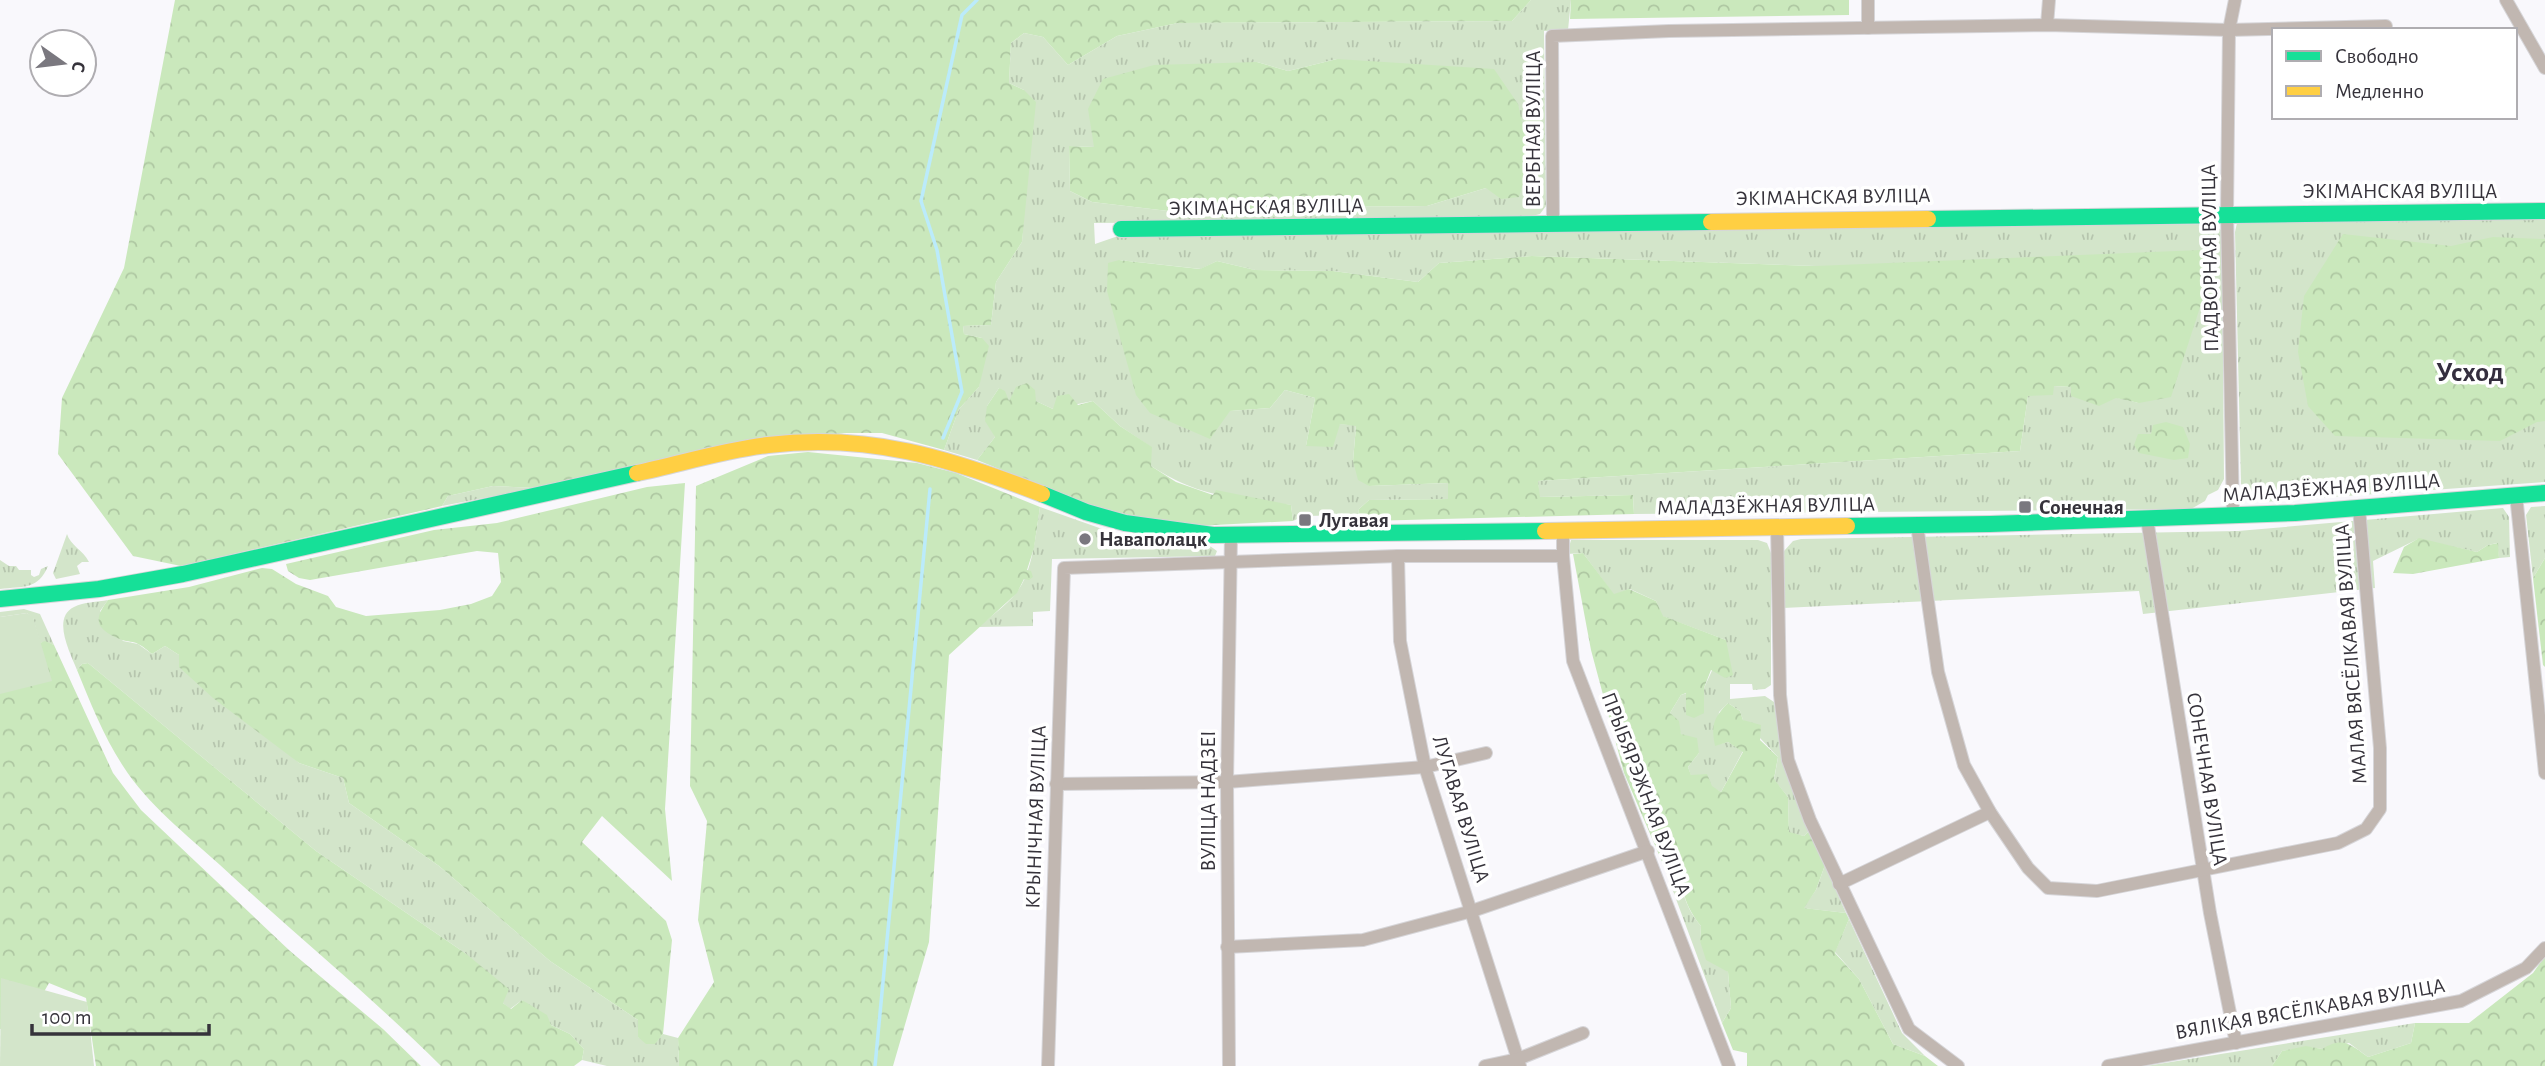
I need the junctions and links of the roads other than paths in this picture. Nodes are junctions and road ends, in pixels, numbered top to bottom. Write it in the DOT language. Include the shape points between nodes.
graph roads {
  1 [pos="1868,0"];
  2 [pos="2049,0"];
  3 [pos="2235,0"];
  4 [pos="2506,0"];
  5 [pos="2047,25"];
  6 [pos="2386,26"];
  7 [pos="1868,28"];
  8 [pos="2308,28"];
  9 [pos="2272,29"];
  10 [pos="2229,30"];
  11 [pos="2545,68"];
  12 [pos="2545,211"];
  13 [pos="2227,213"];
  14 [pos="1553,222"];
  15 [pos="1121,229"];
  16 [pos="2545,493"];
  17 [pos="2516,495"];
  18 [pos="2359,508"];
  19 [pos="2233,516"];
  20 [pos="2147,519"];
  21 [pos="1917,525"];
  22 [pos="1776,526"];
  23 [pos="1563,529"];
  24 [pos="1231,536"];
  25 [pos="1398,556"];
  26 [pos="1563,556"];
  27 [pos="1231,561"];
  28 [pos="0,599"];
  29 [pos="1486,753"];
  30 [pos="1425,767"];
  31 [pos="2545,773"];
  32 [pos="1227,782"];
  33 [pos="1056,784"];
  34 [pos="1990,812"];
  35 [pos="1648,851"];
  36 [pos="2203,870"];
  37 [pos="1839,884"];
  38 [pos="1472,911"];
  39 [pos="1227,947"];
  40 [pos="2545,948"];
  41 [pos="1583,1033"];
  42 [pos="2236,1043"];
  43 [pos="1519,1062"];
  44 [pos="1048,1066"];
  45 [pos="1229,1066"];
  46 [pos="1485,1066"];
  47 [pos="1729,1066"];
  48 [pos="1958,1066"];
  49 [pos="2108,1066"];
  1 -- 7 [label="street"];
  2 -- 5 [label="street"];
  3 -- 10 [label="street, ПАДВОРНАЯ ВУЛІЦА"];
  4 -- 11 [label="street"];
  5 -- 7 [label="street"];
  5 -- 10 [label="street"];
  6 -- 8 [label="street"];
  7 -- 14 [label="street, ВЕРБНАЯ ВУЛІЦА" via="1552,36"];
  9 -- 10 [label="street"];
  10 -- 13 [label="street, ПАДВОРНАЯ ВУЛІЦА"];
  12 -- 13 [label="main road, ЭКІМАНСКАЯ ВУЛІЦА"];
  13 -- 14 [label="main road, ЭКІМАНСКАЯ ВУЛІЦА"];
  13 -- 19 [label="street, ПАДВОРНАЯ ВУЛІЦА"];
  14 -- 15 [label="main road, ЭКІМАНСКАЯ ВУЛІЦА"];
  16 -- 17 [label="main road, МАЛАДЗЁЖНАЯ ВУЛІЦА"];
  17 -- 18 [label="main road, МАЛАДЗЁЖНАЯ ВУЛІЦА"];
  17 -- 31 [label="street"];
  18 -- 19 [label="main road, МАЛАДЗЁЖНАЯ ВУЛІЦА"];
  18 -- 36 [label="street, МАЛАЯ ВЯСЁЛКАВАЯ ВУЛІЦА" via="2380,748 2380,809 2366,829 2338,843"];
  19 -- 20 [label="main road, МАЛАДЗЁЖНАЯ ВУЛІЦА"];
  20 -- 21 [label="main road, МАЛАДЗЁЖНАЯ ВУЛІЦА"];
  20 -- 36 [label="street, СОНЕЧНАЯ ВУЛІЦА"];
  21 -- 22 [label="main road, МАЛАДЗЁЖНАЯ ВУЛІЦА"];
  21 -- 34 [label="street, МАЛАЯ ВЯСЁЛКАВАЯ ВУЛІЦА" via="1938,672 1964,765"];
  22 -- 23 [label="main road, МАЛАДЗЁЖНАЯ ВУЛІЦА"];
  22 -- 37 [label="street" via="1780,695 1788,760"];
  23 -- 24 [label="main road, МАЛАДЗЁЖНАЯ ВУЛІЦА"];
  23 -- 26 [label="street, ПРЫБЯРЭЖНАЯ ВУЛІЦА"];
  24 -- 27 [label="street, ВУЛІЦА НАДЗЕІ"];
  24 -- 28 [label="main road, МАЛАДЗЁЖНАЯ ВУЛІЦА" via="1135,527 946,459 882,445 766,445 183,574"];
  25 -- 26 [label="street"];
  25 -- 27 [label="street"];
  25 -- 30 [label="street, ЛУГАВАЯ ВУЛІЦА" via="1400,641"];
  26 -- 35 [label="street, ПРЫБЯРЭЖНАЯ ВУЛІЦА" via="1573,661"];
  27 -- 32 [label="street, ВУЛІЦА НАДЗЕІ"];
  27 -- 33 [label="street, КРЫНІЧНАЯ ВУЛІЦА" via="1064,568"];
  29 -- 30 [label="street"];
  30 -- 32 [label="street"];
  30 -- 38 [label="street, ЛУГАВАЯ ВУЛІЦА"];
  32 -- 33 [label="street"];
  32 -- 39 [label="street, ВУЛІЦА НАДЗЕІ"];
  33 -- 44 [label="street, КРЫНІЧНАЯ ВУЛІЦА"];
  34 -- 36 [label="street, МАЛАЯ ВЯСЁЛКАВАЯ ВУЛІЦА" via="2028,868 2048,888 2097,891"];
  34 -- 37 [label="street"];
  35 -- 38 [label="street"];
  35 -- 47 [label="street, ПРЫБЯРЭЖНАЯ ВУЛІЦА"];
  36 -- 42 [label="street, СОНЕЧНАЯ ВУЛІЦА"];
  37 -- 48 [label="street" via="1909,1029"];
  38 -- 39 [label="street" via="1363,940"];
  38 -- 43 [label="street, ЛУГАВАЯ ВУЛІЦА"];
  39 -- 45 [label="street, ВУЛІЦА НАДЗЕІ"];
  40 -- 42 [label="street, ВЯЛІКАЯ ВЯСЁЛКАВАЯ ВУЛІЦА" via="2526,968 2461,1001"];
  41 -- 43 [label="street"];
  42 -- 49 [label="street, ВЯЛІКАЯ ВЯСЁЛКАВАЯ ВУЛІЦА"];
  43 -- 46 [label="street"];
}
